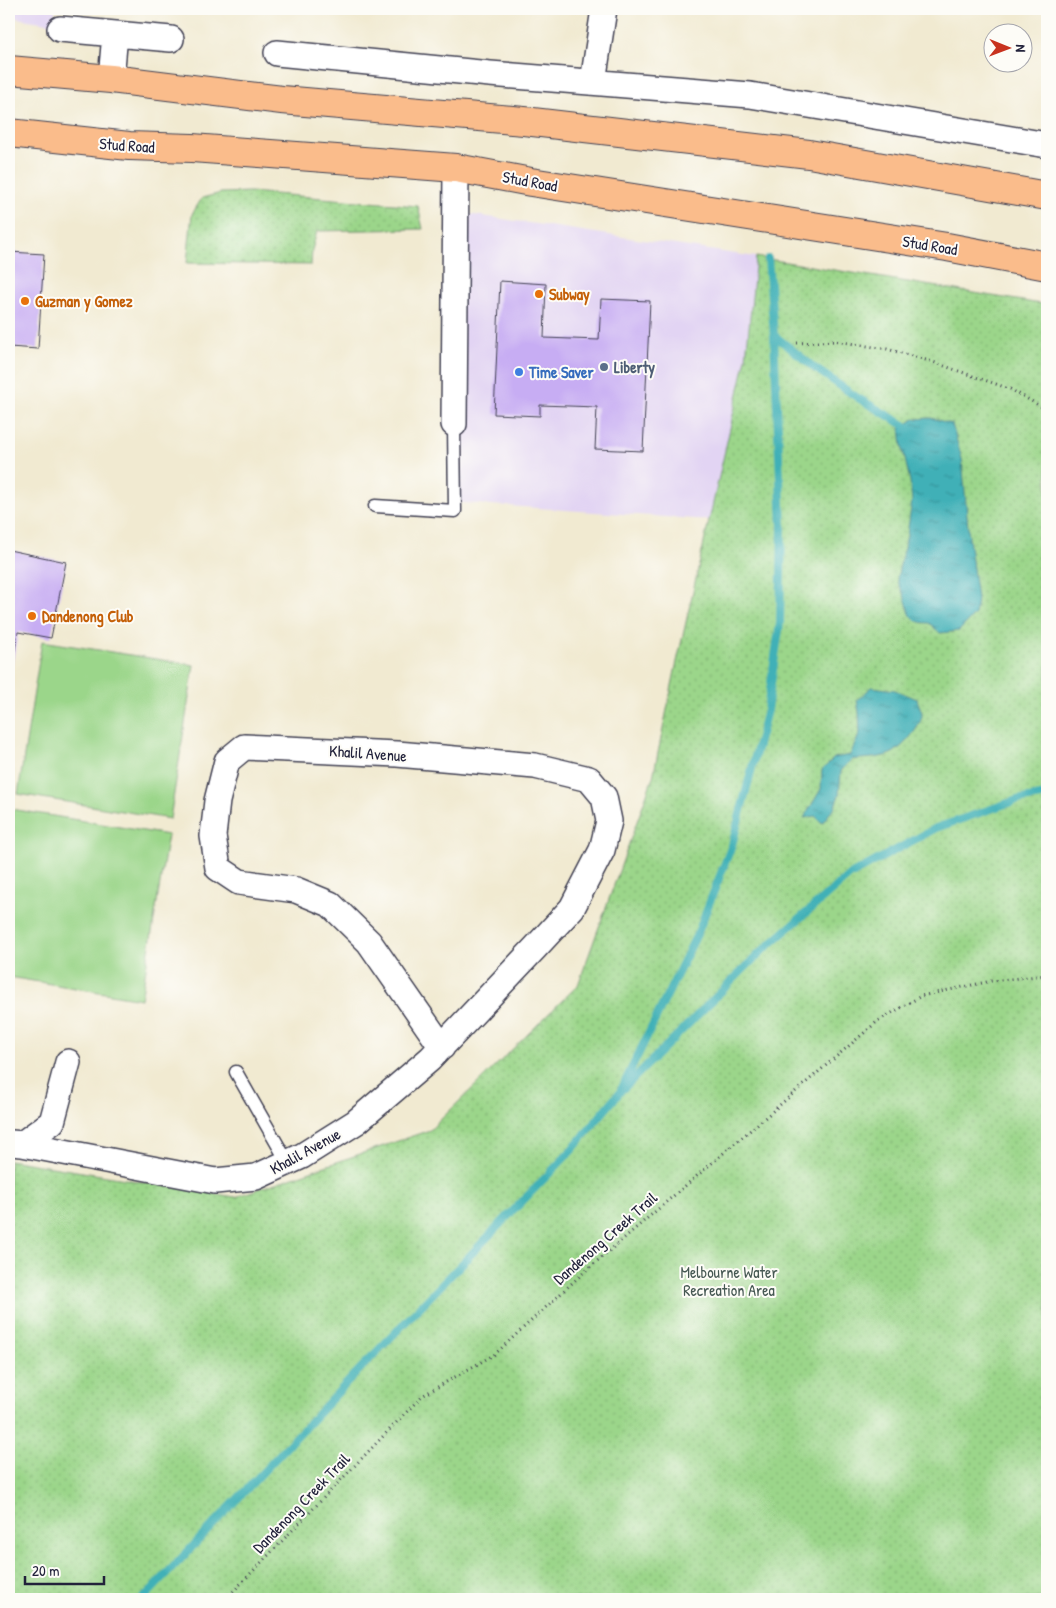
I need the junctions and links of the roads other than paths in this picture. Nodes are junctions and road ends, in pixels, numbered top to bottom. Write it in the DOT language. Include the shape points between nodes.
graph roads {
  1 [pos="604,9"];
  2 [pos="60,29"];
  3 [pos="115,34"];
  4 [pos="171,39"];
  5 [pos="277,53"];
  6 [pos="9,70"];
  7 [pos="111,79"];
  8 [pos="593,82"];
  9 [pos="12,136"];
  10 [pos="1047,145"];
  11 [pos="456,168"];
  12 [pos="1047,196"];
  13 [pos="1047,266"];
  14 [pos="454,424"];
  15 [pos="375,506"];
  16 [pos="442,1047"];
  17 [pos="68,1062"];
  18 [pos="236,1072"];
  19 [pos="15,1144"];
  20 [pos="288,1163"];
  1 -- 8 [label="street"];
  2 -- 3 [label="street"];
  3 -- 4 [label="street"];
  3 -- 7 [label="street"];
  5 -- 8 [label="street"];
  6 -- 7 [label="highway"];
  7 -- 12 [label="highway" via="282,100 524,121 809,154"];
  8 -- 10 [label="street" via="750,95"];
  9 -- 11 [label="highway, Stud Road"];
  11 -- 13 [label="highway, Stud Road"];
  11 -- 14 [label="street"];
  14 -- 15 [label="lane" via="455,511"];
  16 -- 16 [label="street, Khalil Avenue" via="572,908 602,850 609,821 604,797 589,780 535,766 398,754 244,747 227,762 217,801 213,836 218,868 239,882 296,890 330,904 368,942"];
  16 -- 20 [label="street, Khalil Avenue" via="356,1122"];
  17 -- 19 [label="street, Khalil Avenue" via="52,1122"];
  18 -- 20 [label="lane"];
  19 -- 20 [label="street, Khalil Avenue" via="215,1181 256,1177"];
}
